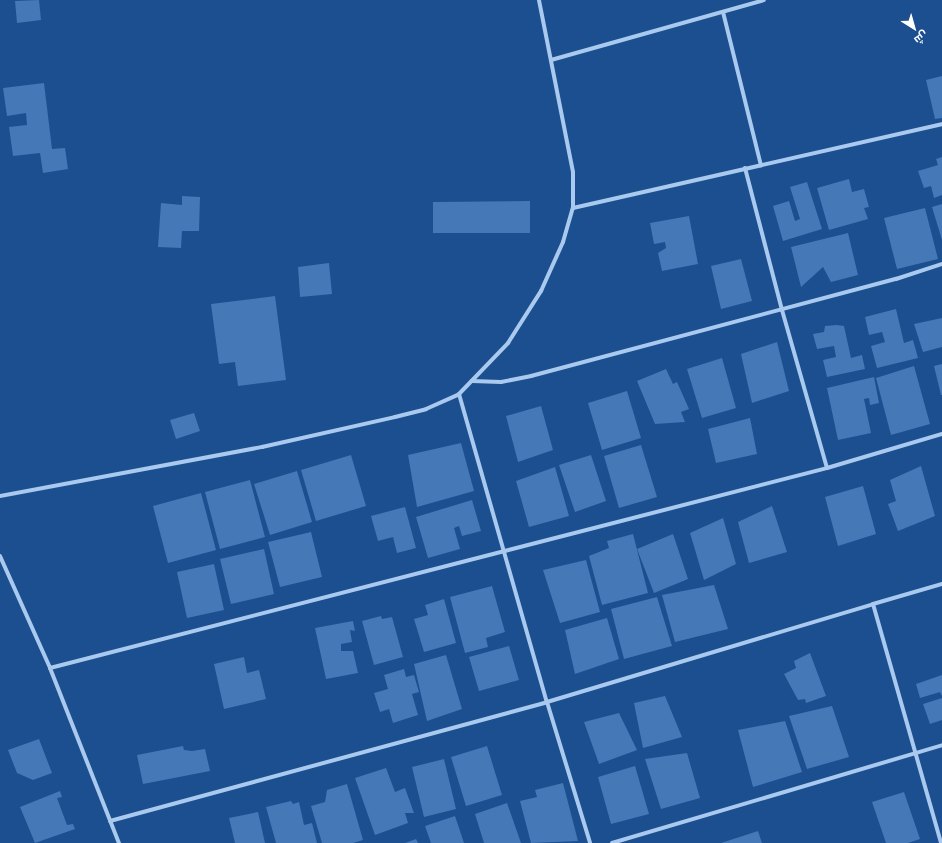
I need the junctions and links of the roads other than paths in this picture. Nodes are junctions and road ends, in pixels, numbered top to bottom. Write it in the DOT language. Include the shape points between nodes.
graph roads {
  1 [pos="539,0"];
  2 [pos="764,0"];
  3 [pos="723,12"];
  4 [pos="551,60"];
  5 [pos="942,124"];
  6 [pos="761,165"];
  7 [pos="745,168"];
  8 [pos="573,208"];
  9 [pos="942,264"];
  10 [pos="782,310"];
  11 [pos="472,381"];
  12 [pos="460,394"];
  13 [pos="942,434"];
  14 [pos="827,468"];
  15 [pos="0,496"];
  16 [pos="503,552"];
  17 [pos="0,556"];
  18 [pos="942,584"];
  19 [pos="873,604"];
  20 [pos="50,668"];
  21 [pos="547,702"];
  22 [pos="942,745"];
  23 [pos="915,753"];
  24 [pos="110,821"];
  25 [pos="119,843"];
  26 [pos="590,843"];
  27 [pos="612,843"];
  28 [pos="941,843"];
  1 -- 4 [label="street"];
  2 -- 3 [label="street"];
  3 -- 4 [label="street"];
  3 -- 6 [label="street"];
  4 -- 8 [label="street" via="574,172"];
  5 -- 6 [label="street"];
  6 -- 7 [label="street"];
  7 -- 8 [label="street"];
  7 -- 10 [label="street"];
  8 -- 11 [label="street" via="563,242 541,291 508,344"];
  9 -- 10 [label="street"];
  10 -- 11 [label="street" via="531,376 501,382"];
  10 -- 14 [label="street"];
  11 -- 12 [label="street"];
  12 -- 15 [label="street" via="395,417 262,447"];
  12 -- 16 [label="street"];
  13 -- 14 [label="street"];
  14 -- 16 [label="street"];
  16 -- 20 [label="street"];
  16 -- 21 [label="street"];
  17 -- 20 [label="street"];
  18 -- 19 [label="street"];
  19 -- 21 [label="street"];
  19 -- 23 [label="street"];
  20 -- 24 [label="street"];
  21 -- 24 [label="street"];
  21 -- 26 [label="street"];
  22 -- 23 [label="street"];
  23 -- 27 [label="street"];
  23 -- 28 [label="street"];
  24 -- 25 [label="street"];
}
